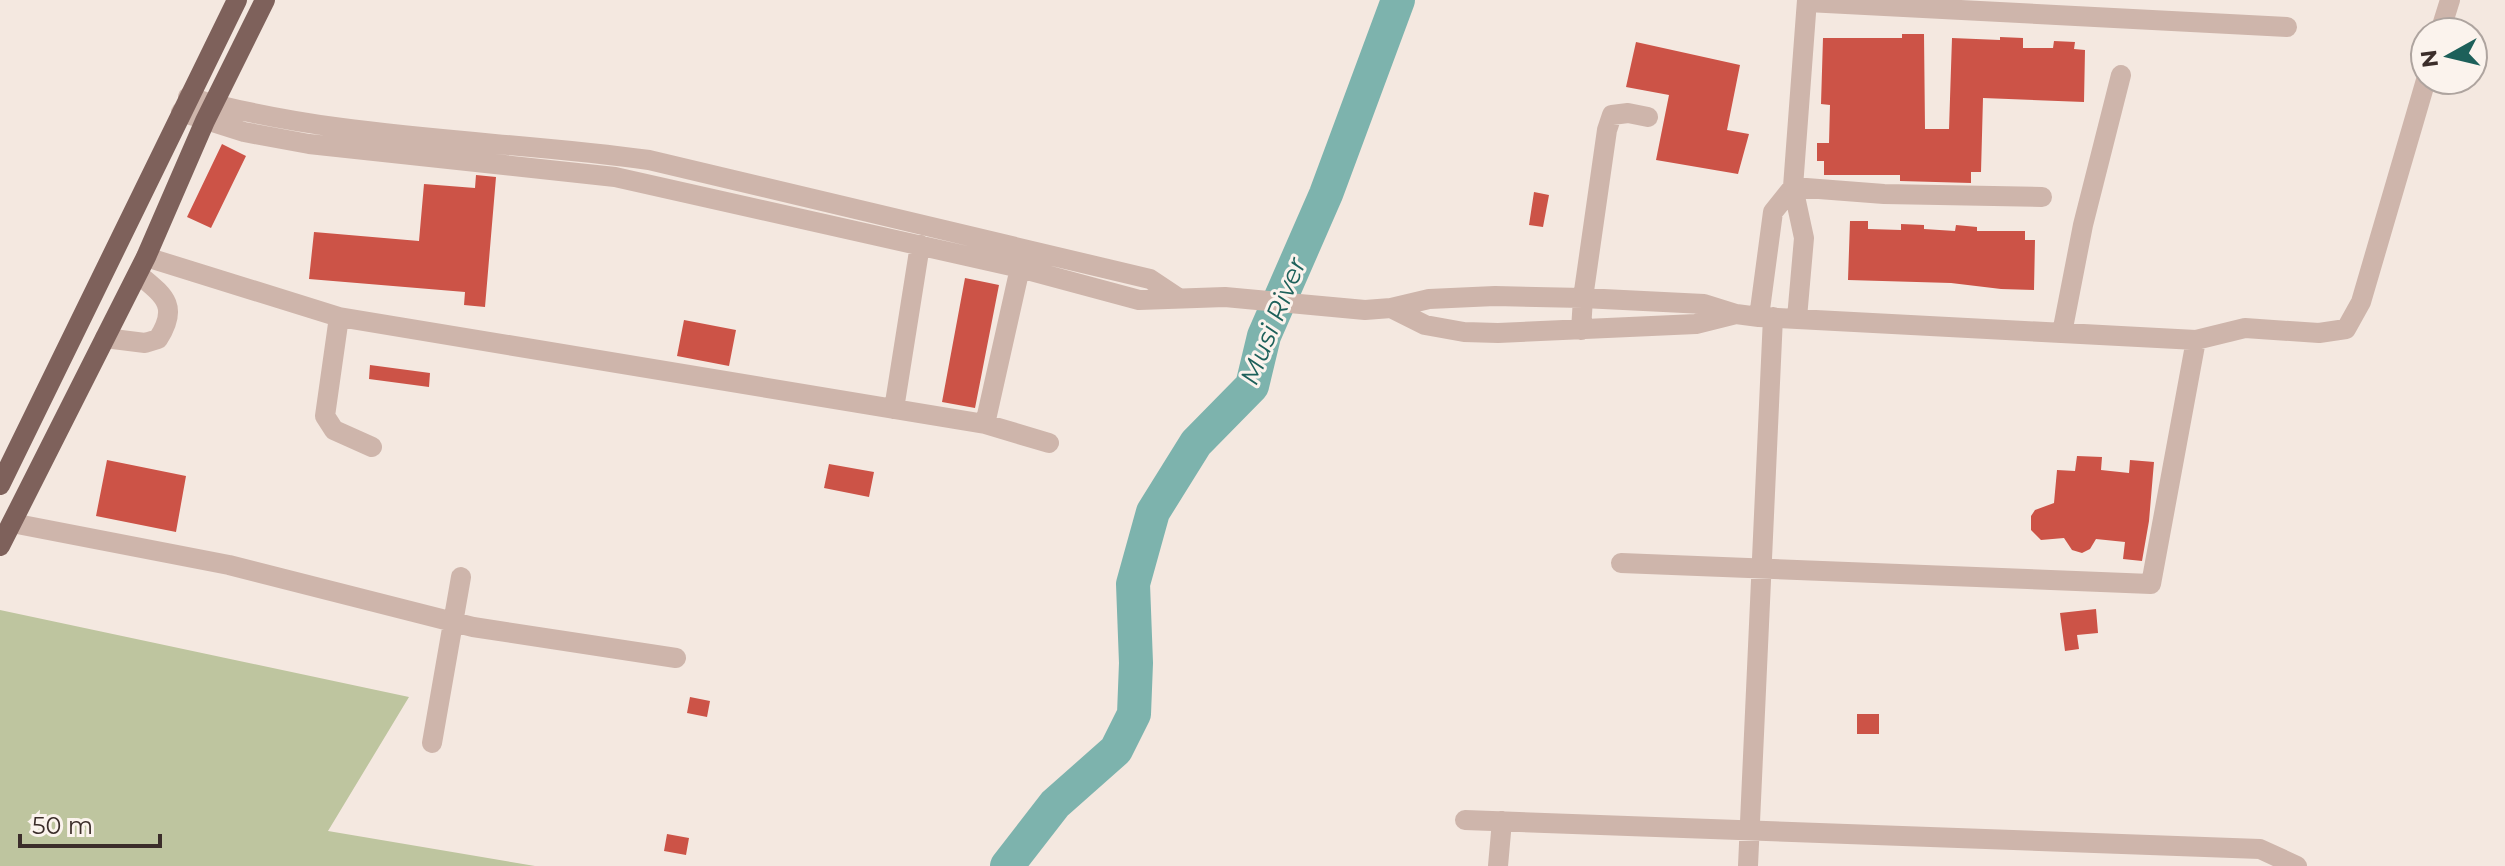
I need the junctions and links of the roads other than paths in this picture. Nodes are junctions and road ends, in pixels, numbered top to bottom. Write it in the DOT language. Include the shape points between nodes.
graph roads {
  1 [pos="237,0"];
  2 [pos="265,0"];
  3 [pos="1807,1"];
  4 [pos="2287,27"];
  5 [pos="2121,75"];
  6 [pos="2421,96"];
  7 [pos="184,104"];
  8 [pos="209,113"];
  9 [pos="1648,117"];
  10 [pos="503,155"];
  11 [pos="616,156"];
  12 [pos="609,177"];
  13 [pos="748,184"];
  14 [pos="1793,187"];
  15 [pos="2042,197"];
  16 [pos="743,205"];
  17 [pos="817,212"];
  18 [pos="920,245"];
  19 [pos="142,266"];
  20 [pos="1020,268"];
  21 [pos="1177,297"];
  22 [pos="1583,298"];
  23 [pos="1391,308"];
  24 [pos="1736,314"];
  25 [pos="339,317"];
  26 [pos="1766,317"];
  27 [pos="1797,318"];
  28 [pos="1581,330"];
  29 [pos="2062,333"];
  30 [pos="105,338"];
  31 [pos="2196,340"];
  32 [pos="894,409"];
  33 [pos="985,424"];
  34 [pos="1049,443"];
  35 [pos="372,447"];
  36 [pos="0,485"];
  37 [pos="12,523"];
  38 [pos="0,546"];
  39 [pos="1621,563"];
  40 [pos="1762,569"];
  41 [pos="461,577"];
  42 [pos="453,621"];
  43 [pos="676,658"];
  44 [pos="432,743"];
  45 [pos="1465,820"];
  46 [pos="1502,821"];
  47 [pos="1749,830"];
  48 [pos="2260,858"];
  49 [pos="1498,866"];
  50 [pos="1748,866"];
  51 [pos="2297,866"];
  1 -- 7 [label="main road"];
  2 -- 8 [label="main road"];
  3 -- 4 [label="street"];
  3 -- 14 [label="street"];
  5 -- 29 [label="street"];
  6 -- 31 [label="street" via="2361,302 2346,329 2319,333 2245,328"];
  7 -- 8 [label="street"];
  7 -- 36 [label="main road"];
  8 -- 10 [label="street" via="259,116 328,136"];
  8 -- 19 [label="main road"];
  9 -- 22 [label="street" via="1612,115"];
  10 -- 11 [label="street"];
  10 -- 12 [label="street"];
  11 -- 12 [label="street"];
  11 -- 13 [label="street"];
  12 -- 16 [label="street"];
  13 -- 16 [label="street"];
  13 -- 17 [label="street"];
  14 -- 15 [label="street"];
  14 -- 26 [label="street" via="1773,212"];
  14 -- 27 [label="street" via="1804,238"];
  16 -- 17 [label="street"];
  17 -- 18 [label="street"];
  17 -- 21 [label="street" via="1150,279"];
  18 -- 20 [label="street"];
  18 -- 32 [label="street"];
  19 -- 25 [label="street"];
  19 -- 30 [label="main road"];
  19 -- 30 [label="street" via="170,310 165,328 158,339 145,343"];
  20 -- 21 [label="street" via="1139,300"];
  20 -- 33 [label="street"];
  21 -- 23 [label="street"];
  22 -- 23 [label="street" via="1429,299"];
  22 -- 24 [label="street" via="1704,304"];
  22 -- 28 [label="street"];
  23 -- 28 [label="street" via="1425,325 1464,332"];
  24 -- 26 [label="street"];
  24 -- 28 [label="street" via="1696,324"];
  25 -- 32 [label="street"];
  25 -- 35 [label="street" via="325,416 334,430"];
  26 -- 27 [label="street"];
  26 -- 40 [label="street"];
  27 -- 29 [label="street"];
  29 -- 31 [label="street"];
  30 -- 37 [label="main road"];
  31 -- 40 [label="street" via="2151,584"];
  32 -- 33 [label="street"];
  33 -- 34 [label="street"];
  37 -- 38 [label="main road"];
  37 -- 42 [label="street" via="229,565"];
  39 -- 40 [label="street"];
  40 -- 47 [label="street"];
  41 -- 42 [label="street"];
  42 -- 43 [label="street"];
  42 -- 44 [label="street"];
  45 -- 46 [label="street"];
  46 -- 47 [label="street"];
  46 -- 49 [label="street"];
  47 -- 48 [label="street"];
  47 -- 50 [label="street"];
  48 -- 51 [label="street"];
}
